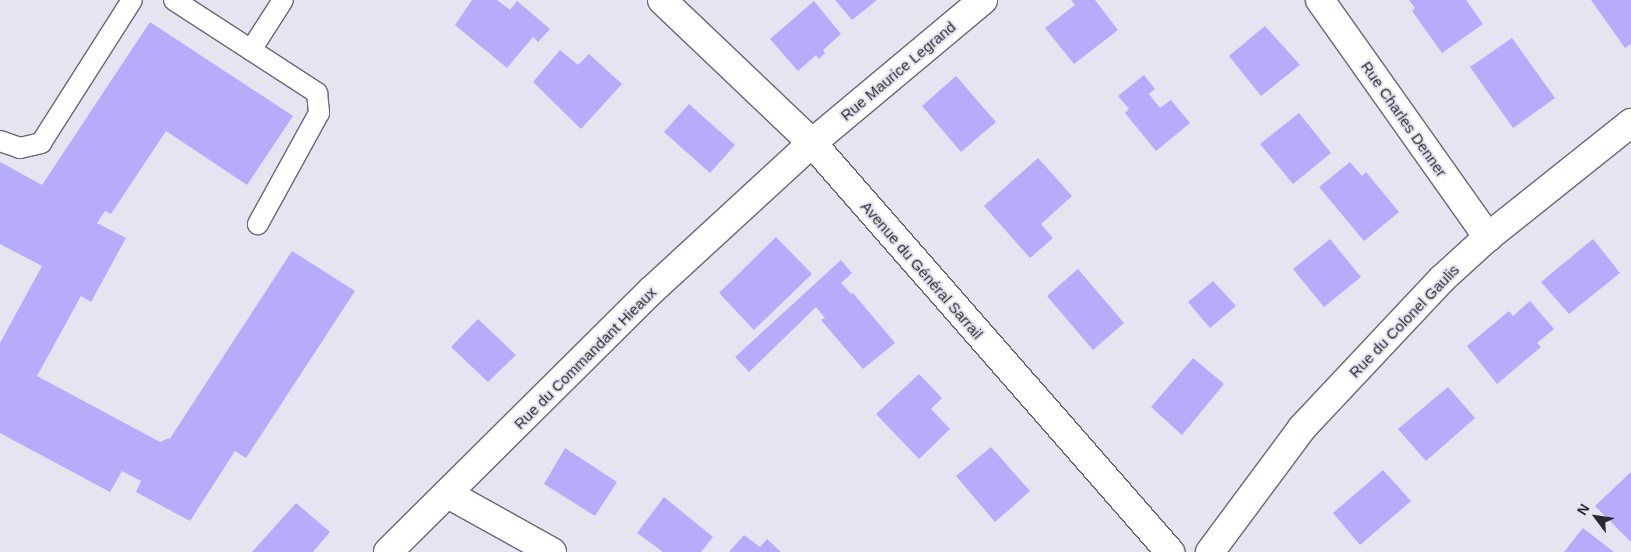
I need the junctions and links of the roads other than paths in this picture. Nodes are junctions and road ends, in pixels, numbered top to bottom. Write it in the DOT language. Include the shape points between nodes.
graph roads {
  1 [pos="132,0"];
  2 [pos="174,0"];
  3 [pos="283,0"];
  4 [pos="662,0"];
  5 [pos="983,0"];
  6 [pos="1320,0"];
  7 [pos="251,50"];
  8 [pos="1631,123"];
  9 [pos="0,141"];
  10 [pos="812,143"];
  11 [pos="258,224"];
  12 [pos="1488,237"];
  13 [pos="448,494"];
  14 [pos="388,552"];
  15 [pos="552,552"];
  16 [pos="1170,552"];
  17 [pos="1210,552"];
  1 -- 9 [label="lane" via="41,143 20,148"];
  2 -- 7 [label="lane"];
  3 -- 7 [label="lane"];
  4 -- 10 [label="street, Avenue du Général Sarrail"];
  5 -- 10 [label="street, Rue Maurice Legrand"];
  6 -- 12 [label="street, Rue Charles Denner"];
  7 -- 11 [label="lane" via="317,92 319,113"];
  8 -- 12 [label="street, Rue du Colonel Gaulis"];
  10 -- 13 [label="street, Rue du Commandant Hieaux" via="652,290"];
  10 -- 16 [label="street, Avenue du Général Sarrail"];
  12 -- 17 [label="street, Rue du Colonel Gaulis" via="1442,278 1302,428"];
  13 -- 14 [label="street, Rue du Commandant Hieaux"];
  13 -- 15 [label="street"];
}
